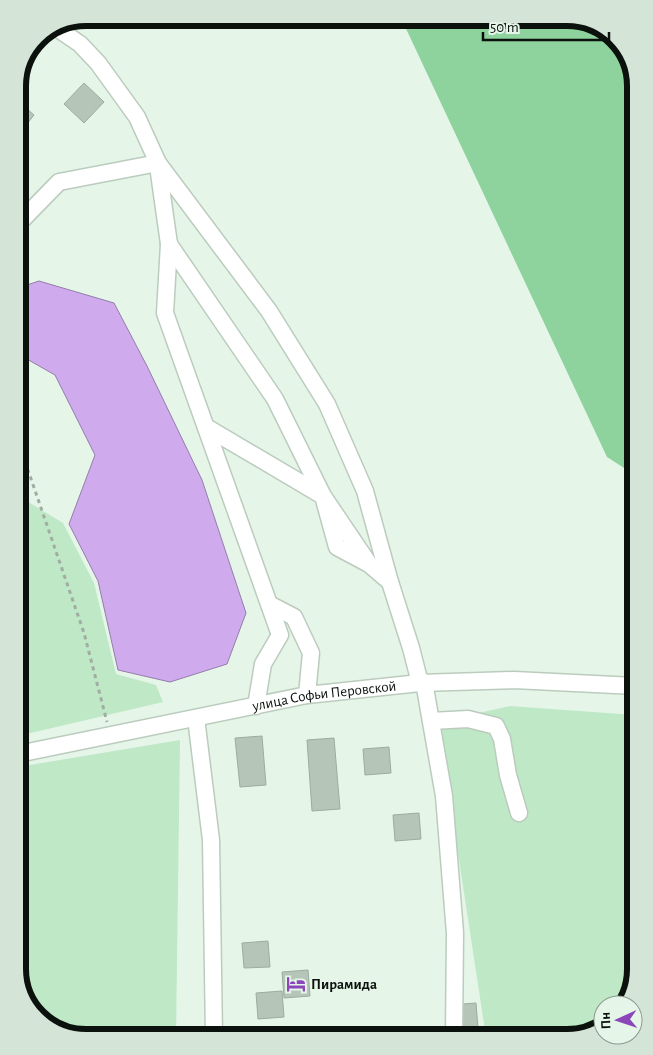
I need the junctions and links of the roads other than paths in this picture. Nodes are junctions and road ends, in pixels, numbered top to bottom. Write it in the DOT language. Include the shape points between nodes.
graph roads {
  1 [pos="62,32"];
  2 [pos="158,163"];
  3 [pos="26,216"];
  4 [pos="169,244"];
  5 [pos="206,427"];
  6 [pos="323,496"];
  7 [pos="390,582"];
  8 [pos="270,604"];
  9 [pos="422,683"];
  10 [pos="627,686"];
  11 [pos="307,695"];
  12 [pos="256,706"];
  13 [pos="196,718"];
  14 [pos="430,721"];
  15 [pos="26,752"];
  16 [pos="518,813"];
  17 [pos="214,1029"];
  18 [pos="454,1029"];
  1 -- 2 [label="street" via="80,44 98,63 137,117"];
  2 -- 3 [label="street" via="59,182"];
  2 -- 4 [label="street"];
  2 -- 7 [label="street" via="269,311 327,404 365,491"];
  4 -- 5 [label="street" via="165,313"];
  4 -- 6 [label="street" via="275,399"];
  5 -- 6 [label="street"];
  5 -- 8 [label="street"];
  6 -- 7 [label="street" via="337,547 369,564"];
  7 -- 9 [label="street"];
  8 -- 11 [label="street" via="294,617 311,653"];
  8 -- 12 [label="street" via="280,635 263,664"];
  9 -- 10 [label="street, улица Софьи Перовской" via="514,680"];
  9 -- 11 [label="street, улица Софьи Перовской"];
  9 -- 14 [label="street"];
  11 -- 12 [label="street, улица Софьи Перовской"];
  12 -- 13 [label="street, улица Софьи Перовской"];
  13 -- 15 [label="street, улица Софьи Перовской"];
  13 -- 17 [label="street" via="211,840"];
  14 -- 16 [label="street" via="468,719 496,726 502,739"];
  14 -- 18 [label="street" via="444,796 455,933"];
}
